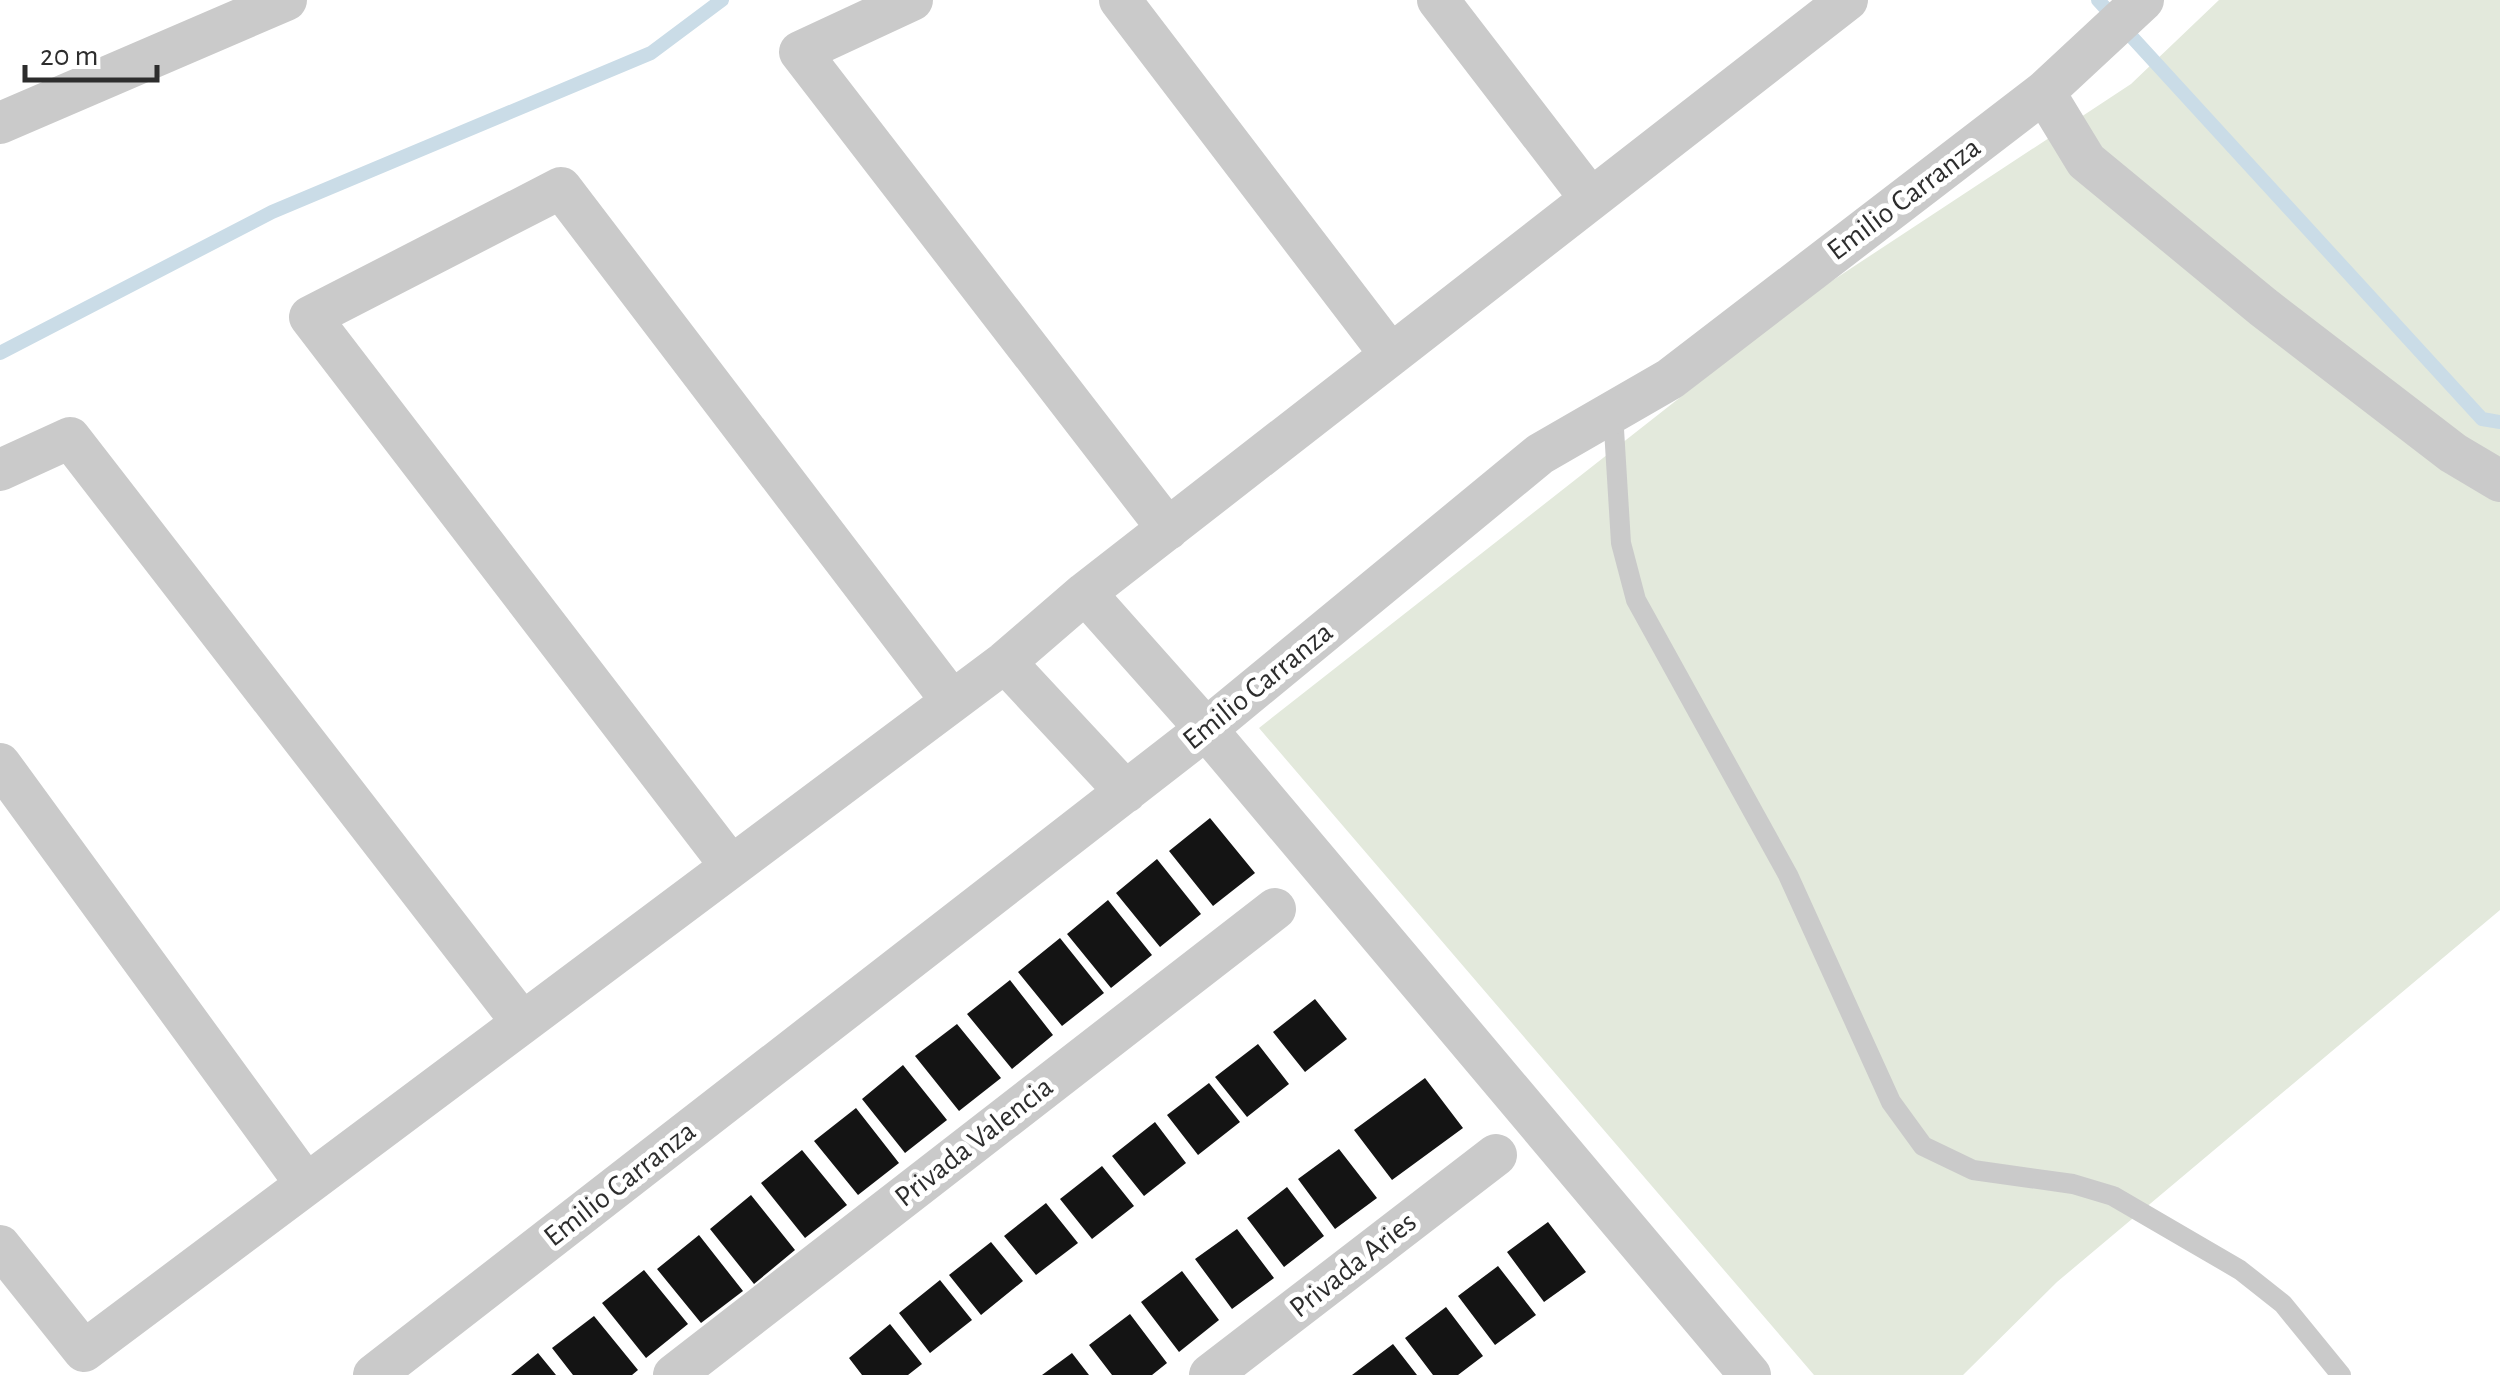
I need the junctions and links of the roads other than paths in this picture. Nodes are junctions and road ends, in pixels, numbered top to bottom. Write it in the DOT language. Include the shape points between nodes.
graph roads {
  1 [pos="286,0"];
  2 [pos="912,0"];
  3 [pos="1120,0"];
  4 [pos="1438,0"];
  5 [pos="2144,0"];
  6 [pos="1819,8"];
  7 [pos="2044,92"];
  8 [pos="0,123"];
  9 [pos="1591,199"];
  10 [pos="1391,355"];
  11 [pos="1613,413"];
  12 [pos="0,470"];
  13 [pos="2500,481"];
  14 [pos="1168,528"];
  15 [pos="1085,593"];
  16 [pos="1005,662"];
  17 [pos="952,702"];
  18 [pos="1206,729"];
  19 [pos="0,764"];
  20 [pos="1126,792"];
  21 [pos="731,866"];
  22 [pos="1275,909"];
  23 [pos="522,1022"];
  24 [pos="1496,1155"];
  25 [pos="306,1184"];
  26 [pos="0,1246"];
  27 [pos="374,1375"];
  28 [pos="674,1375"];
  29 [pos="1210,1375"];
  30 [pos="1750,1375"];
  31 [pos="2341,1375"];
  1 -- 8 [label="street"];
  2 -- 14 [label="street" via="800,52"];
  3 -- 10 [label="street"];
  4 -- 9 [label="street"];
  5 -- 7 [label="street, Emilio Carranza"];
  6 -- 9 [label="street"];
  7 -- 11 [label="street, Emilio Carranza" via="1670,379"];
  7 -- 13 [label="street" via="2086,160 2264,307"];
  9 -- 10 [label="street"];
  10 -- 14 [label="street"];
  11 -- 18 [label="street, Emilio Carranza" via="1540,454"];
  11 -- 31 [label="lane" via="1621,543 1636,600 1788,874 1890,1102 1923,1146 1973,1170 2112,1196 2240,1270 2284,1304"];
  12 -- 23 [label="street" via="70,438"];
  14 -- 15 [label="street"];
  15 -- 16 [label="street"];
  15 -- 18 [label="street"];
  16 -- 17 [label="street"];
  16 -- 20 [label="street"];
  17 -- 21 [label="street"];
  17 -- 21 [label="street" via="562,188 310,316"];
  18 -- 20 [label="street, Emilio Carranza"];
  18 -- 30 [label="street"];
  19 -- 25 [label="street"];
  20 -- 27 [label="street, Emilio Carranza"];
  21 -- 23 [label="street"];
  22 -- 28 [label="street, Privada Valencia"];
  23 -- 25 [label="street"];
  24 -- 29 [label="street, Privada Aries"];
  25 -- 26 [label="street" via="84,1351"];
}
